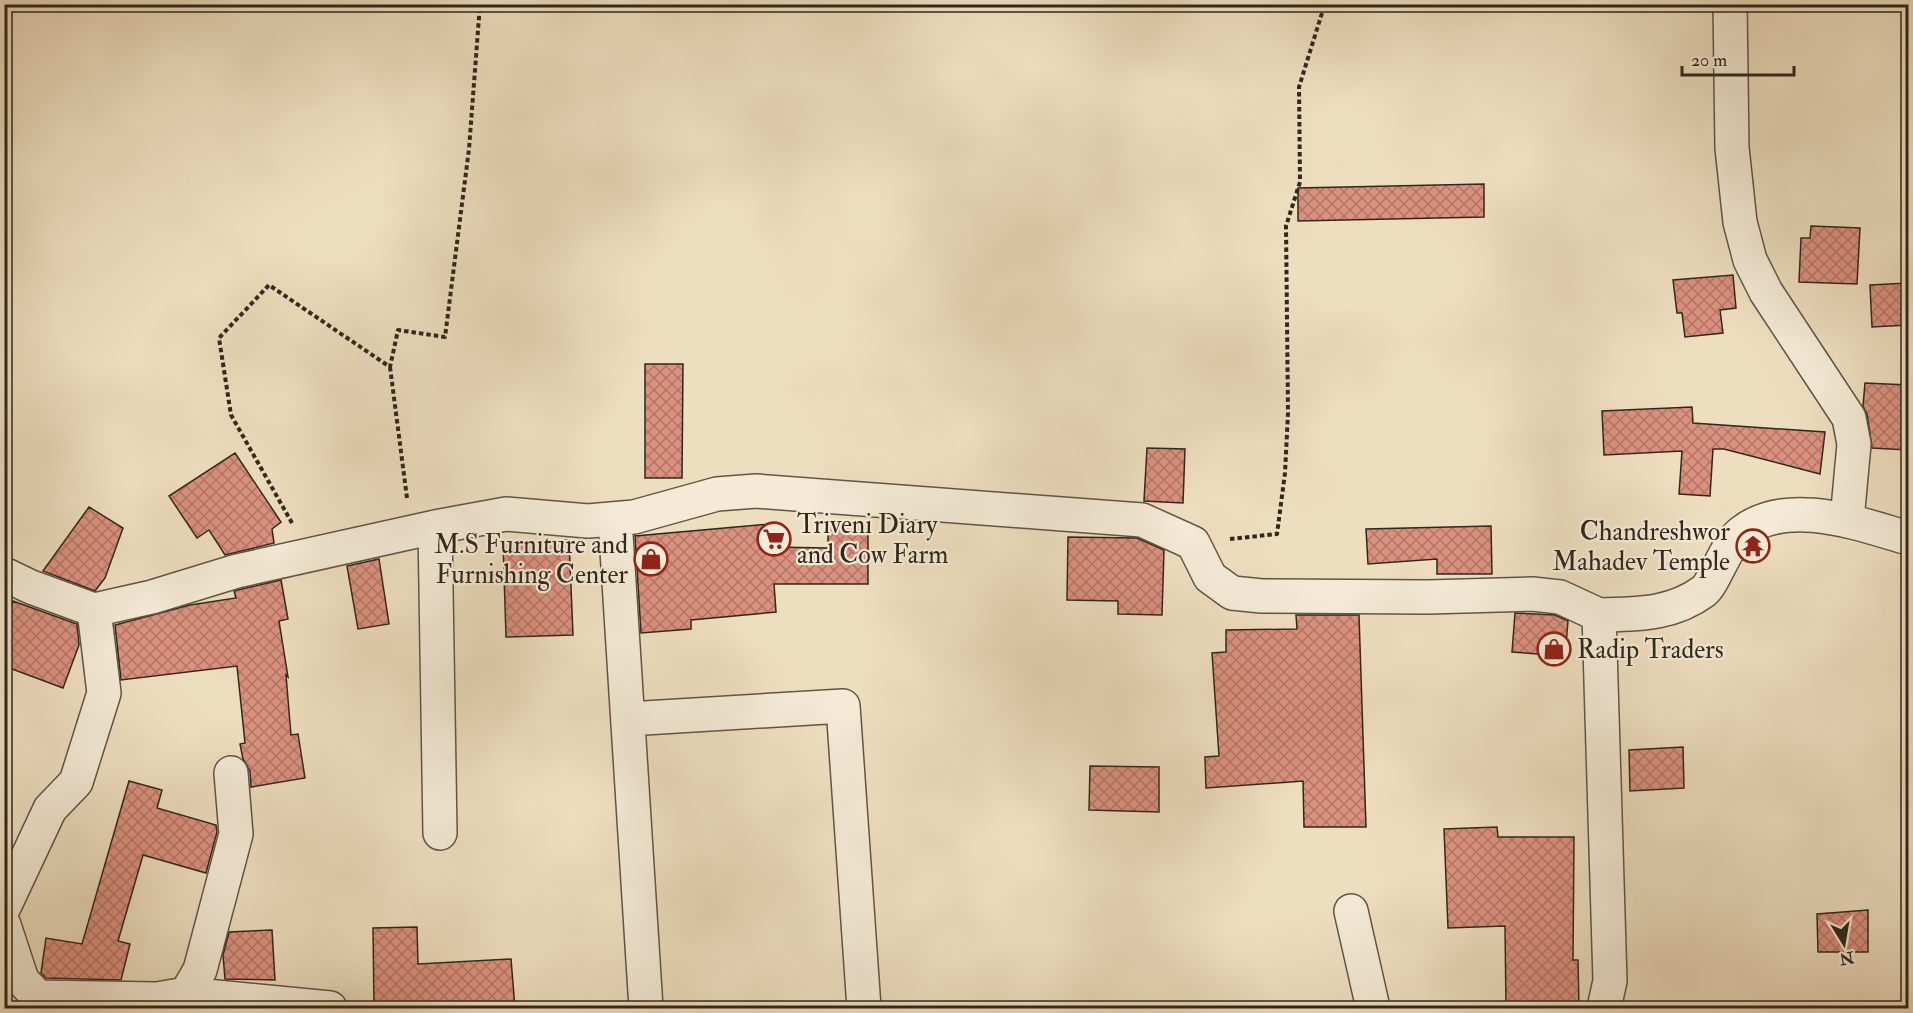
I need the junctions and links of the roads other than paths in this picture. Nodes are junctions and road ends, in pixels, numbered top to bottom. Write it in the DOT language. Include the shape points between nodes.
graph roads {
  1 [pos="1730,4"];
  2 [pos="615,519"];
  3 [pos="1847,520"];
  4 [pos="425,529"];
  5 [pos="1908,538"];
  6 [pos="4,574"];
  7 [pos="94,610"];
  8 [pos="1599,615"];
  9 [pos="628,719"];
  10 [pos="231,773"];
  11 [pos="440,833"];
  12 [pos="4,908"];
  13 [pos="1351,910"];
  14 [pos="4,925"];
  15 [pos="186,994"];
  16 [pos="330,1008"];
  17 [pos="646,1008"];
  18 [pos="864,1008"];
  19 [pos="1373,1008"];
  20 [pos="1604,1008"];
  1 -- 3 [label="street" via="1732,148 1740,222 1750,260 1766,292 1849,418 1854,444"];
  2 -- 4 [label="street" via="588,522 506,514"];
  2 -- 8 [label="street" via="634,518 717,494 756,491 1142,520 1193,543 1210,577 1232,593 1381,597 1532,594 1560,597"];
  2 -- 9 [label="street"];
  3 -- 5 [label="street"];
  3 -- 8 [label="street" via="1795,515 1766,518 1740,534 1717,567 1707,590 1682,605 1656,613"];
  4 -- 7 [label="street" via="237,571"];
  4 -- 11 [label="street"];
  6 -- 7 [label="street"];
  7 -- 12 [label="street" via="104,693 76,782 50,809"];
  8 -- 20 [label="street" via="1610,981"];
  9 -- 17 [label="street"];
  9 -- 18 [label="street" via="843,706"];
  10 -- 15 [label="street" via="236,834 200,970"];
  13 -- 19 [label="street"];
  14 -- 15 [label="street" via="22,980 38,997 157,999"];
  15 -- 16 [label="street"];
}
